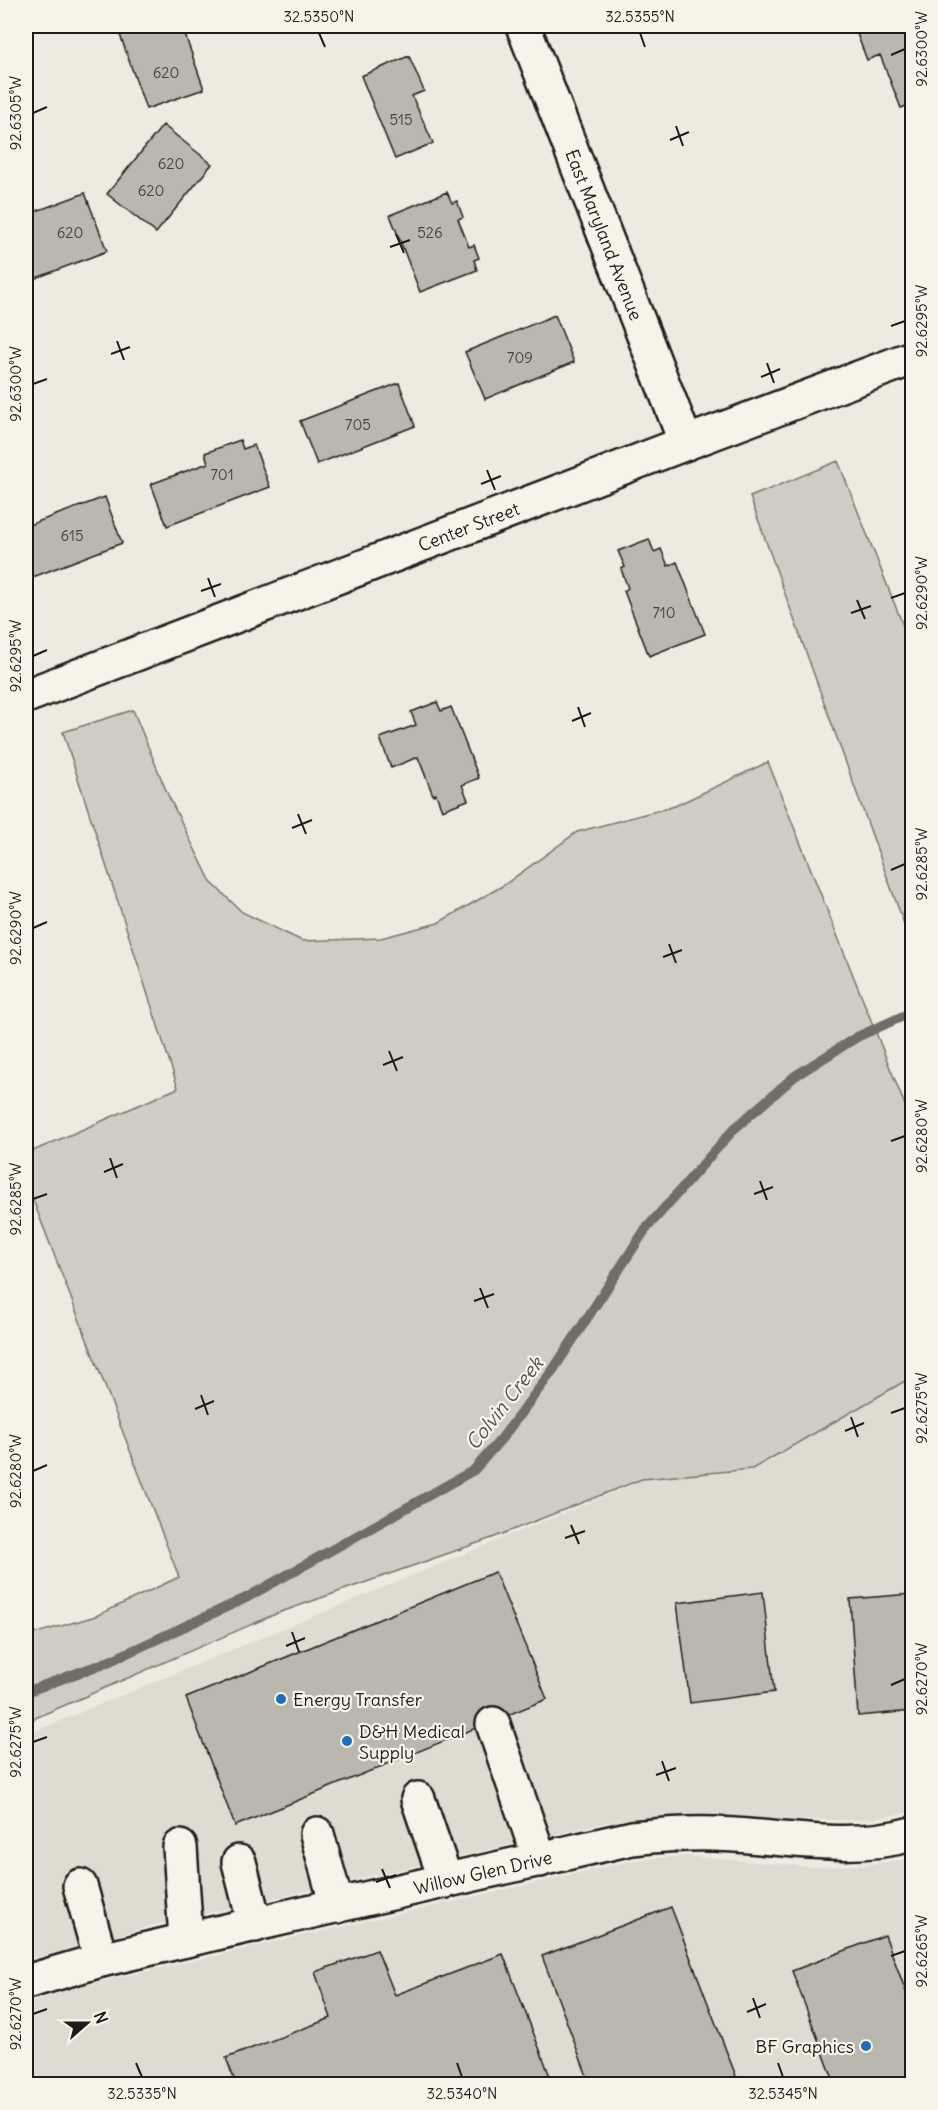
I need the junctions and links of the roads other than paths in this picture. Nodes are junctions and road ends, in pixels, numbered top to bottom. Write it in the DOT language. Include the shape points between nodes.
graph roads {
  1 [pos="523,26"];
  2 [pos="912,358"];
  3 [pos="686,443"];
  4 [pos="26,696"];
  5 [pos="493,1725"];
  6 [pos="418,1798"];
  7 [pos="317,1834"];
  8 [pos="912,1834"];
  9 [pos="180,1847"];
  10 [pos="540,1860"];
  11 [pos="239,1862"];
  12 [pos="446,1881"];
  13 [pos="80,1886"];
  14 [pos="337,1906"];
  15 [pos="255,1925"];
  16 [pos="186,1940"];
  17 [pos="101,1960"];
  18 [pos="26,1982"];
  1 -- 3 [label="street, East Maryland Avenue"];
  2 -- 3 [label="street, Center Street"];
  3 -- 4 [label="street, Center Street"];
  5 -- 10 [label="street"];
  6 -- 12 [label="street"];
  7 -- 14 [label="street"];
  8 -- 10 [label="street, Willow Glen Drive" via="860,1842 674,1834 633,1838"];
  9 -- 16 [label="street"];
  10 -- 12 [label="street, Willow Glen Drive"];
  11 -- 15 [label="street"];
  12 -- 14 [label="street, Willow Glen Drive"];
  13 -- 17 [label="street"];
  14 -- 15 [label="street, Willow Glen Drive"];
  15 -- 16 [label="street, Willow Glen Drive"];
  16 -- 17 [label="street, Willow Glen Drive"];
  17 -- 18 [label="street, Willow Glen Drive"];
}
